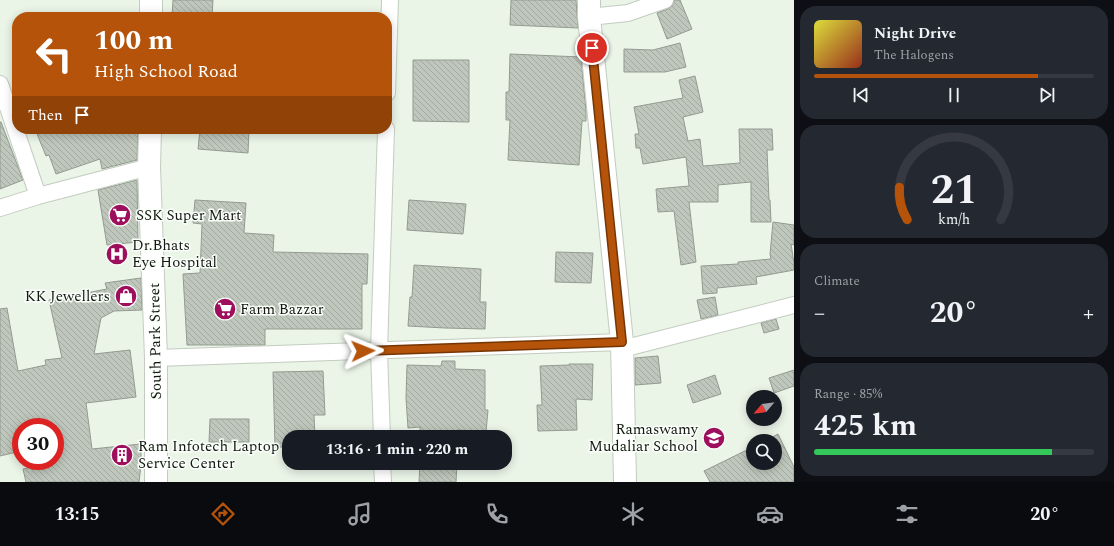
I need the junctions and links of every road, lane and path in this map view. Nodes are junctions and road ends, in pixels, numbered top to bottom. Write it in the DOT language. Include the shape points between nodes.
graph roads {
  1 [pos="151,0"];
  2 [pos="390,0"];
  3 [pos="665,0"];
  4 [pos="589,9"];
  5 [pos="151,12"];
  6 [pos="390,12"];
  7 [pos="0,84"];
  8 [pos="12,119"];
  9 [pos="17,134"];
  10 [pos="150,134"];
  11 [pos="386,134"];
  12 [pos="149,167"];
  13 [pos="38,196"];
  14 [pos="0,208"];
  15 [pos="794,305"];
  16 [pos="622,346"];
  17 [pos="379,351"];
  18 [pos="156,358"];
  19 [pos="382,430"];
  20 [pos="382,470"];
  21 [pos="156,482"];
  22 [pos="383,482"];
  23 [pos="624,482"];
  1 -- 5 [label="street"];
  2 -- 6 [label="street"];
  3 -- 4 [label="street" via="628,13"];
  4 -- 16 [label="street"];
  7 -- 8 [label="street"];
  9 -- 13 [label="street"];
  10 -- 12 [label="street, South Park Street"];
  11 -- 17 [label="street"];
  12 -- 13 [label="street"];
  12 -- 18 [label="street, South Park Street"];
  13 -- 14 [label="street"];
  15 -- 16 [label="street"];
  16 -- 17 [label="street"];
  16 -- 23 [label="street"];
  17 -- 18 [label="street"];
  17 -- 19 [label="street"];
  18 -- 21 [label="street, South Park Street"];
  20 -- 22 [label="street"];
}
